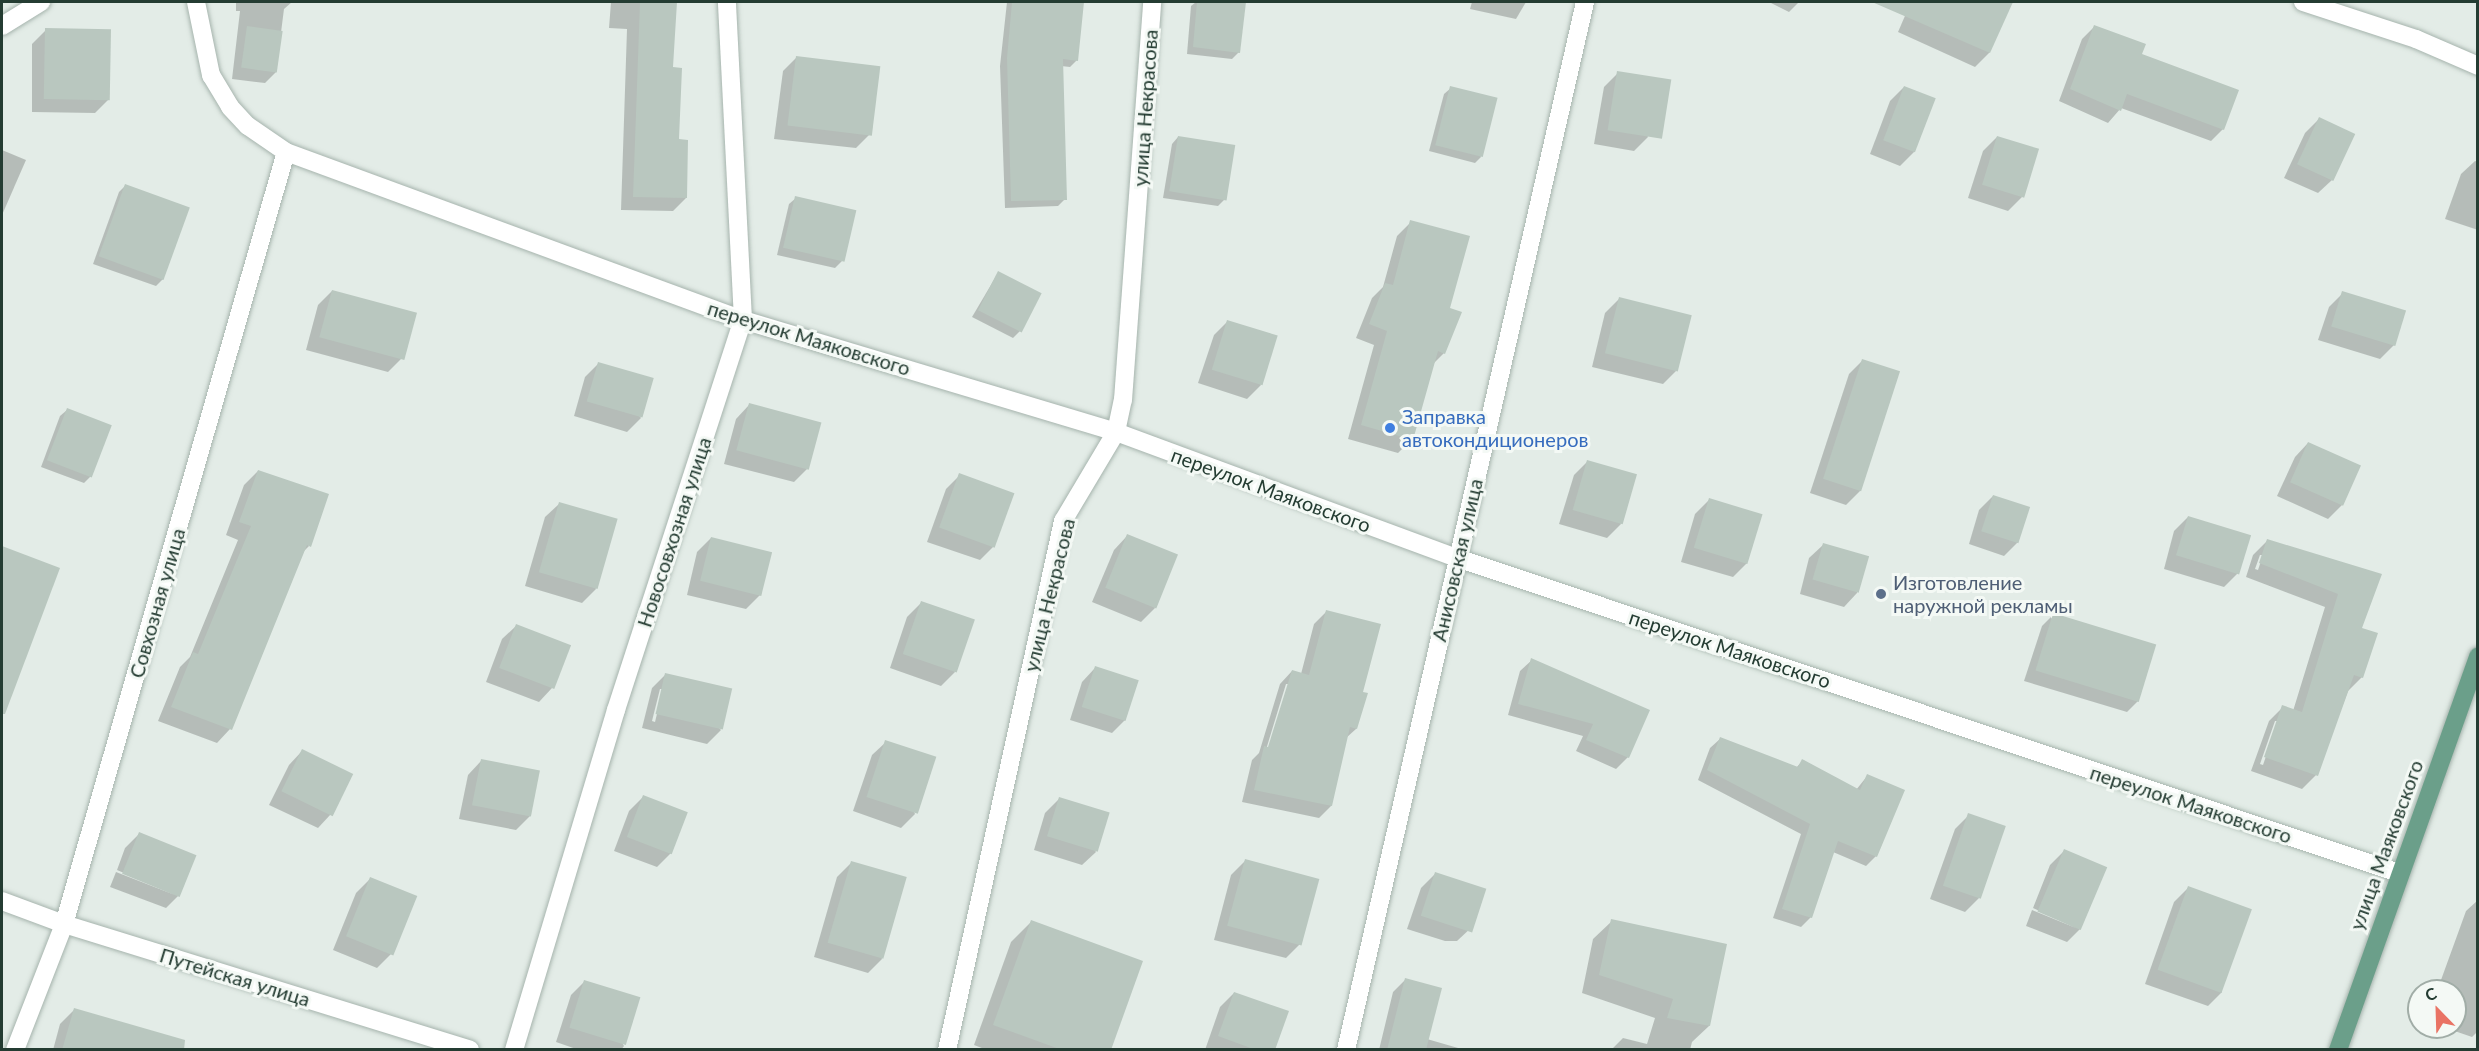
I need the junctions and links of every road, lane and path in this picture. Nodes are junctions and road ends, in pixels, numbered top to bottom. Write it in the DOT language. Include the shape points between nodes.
graph roads {
  1 [pos="41,2"];
  2 [pos="196,2"];
  3 [pos="727,2"];
  4 [pos="1152,2"];
  5 [pos="1585,2"];
  6 [pos="2303,2"];
  7 [pos="2,26"];
  8 [pos="2478,66"];
  9 [pos="286,152"];
  10 [pos="743,320"];
  11 [pos="1116,432"];
  12 [pos="1457,558"];
  13 [pos="2478,656"];
  14 [pos="2399,873"];
  15 [pos="2,901"];
  16 [pos="64,924"];
  17 [pos="15,1050"];
  18 [pos="470,1050"];
  19 [pos="514,1050"];
  20 [pos="947,1050"];
  21 [pos="1346,1050"];
  22 [pos="2338,1050"];
  1 -- 7 [label="street"];
  2 -- 9 [label="street, переулок Маяковского" via="211,75 230,107 248,126"];
  3 -- 10 [label="street, Новосовхозная улица"];
  4 -- 11 [label="street, улица Некрасова" via="1123,400"];
  5 -- 12 [label="street, Анисовская улица"];
  6 -- 8 [label="street" via="2416,39"];
  9 -- 10 [label="street, переулок Маяковского"];
  9 -- 16 [label="street, Совхозная улица"];
  10 -- 11 [label="street, переулок Маяковского"];
  10 -- 19 [label="street, Новосовхозная улица" via="616,710"];
  11 -- 12 [label="street, переулок Маяковского"];
  11 -- 20 [label="street, улица Некрасова" via="1063,522"];
  12 -- 14 [label="street, переулок Маяковского"];
  12 -- 21 [label="street, Анисовская улица"];
  13 -- 14 [label="main road, улица Маяковского"];
  14 -- 22 [label="main road, улица Маяковского"];
  15 -- 16 [label="street, Путейская улица"];
  16 -- 17 [label="street, Совхозная улица"];
  16 -- 18 [label="street, Путейская улица"];
}
